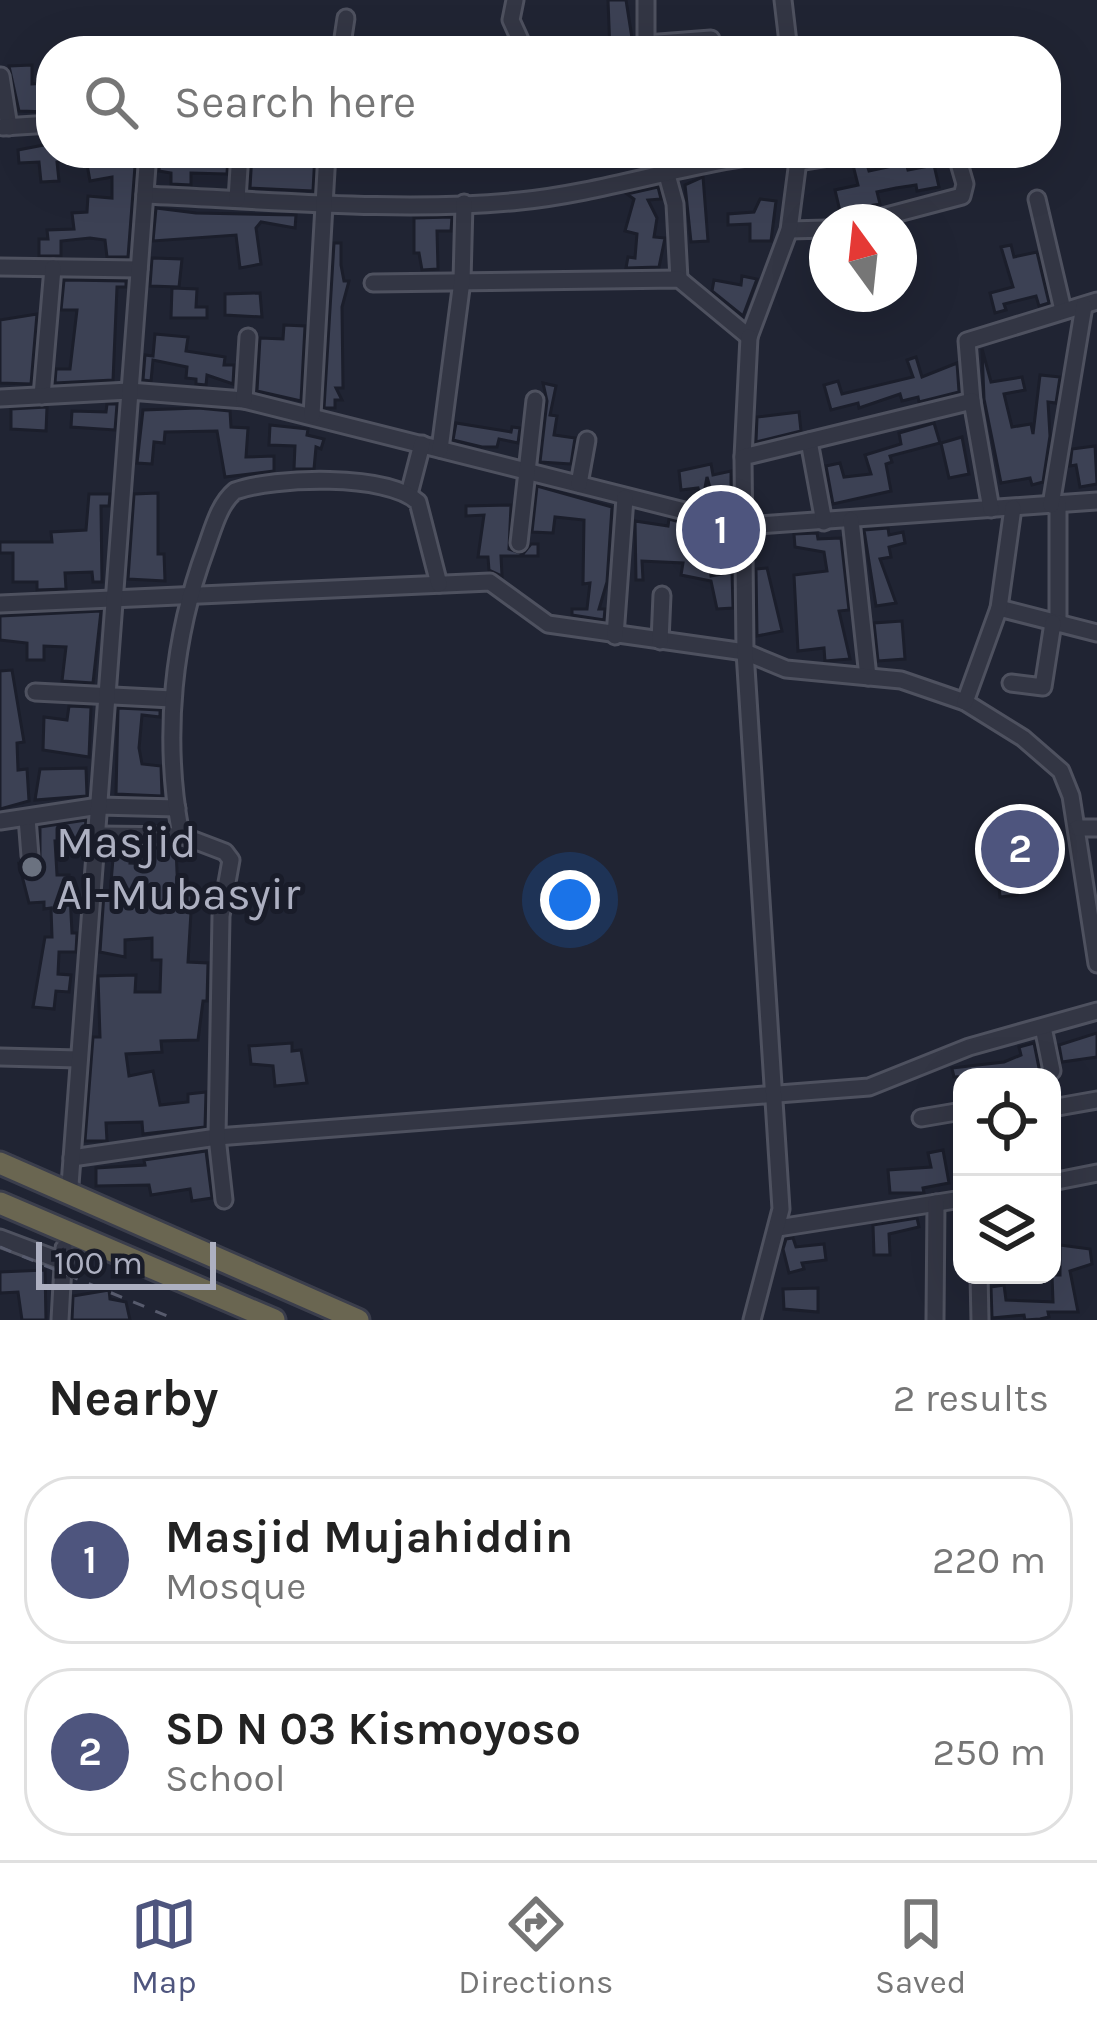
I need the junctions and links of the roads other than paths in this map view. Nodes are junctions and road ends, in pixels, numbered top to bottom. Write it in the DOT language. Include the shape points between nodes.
graph roads {
  1 [pos="515,0"];
  2 [pos="646,0"];
  3 [pos="782,0"];
  4 [pos="346,18"];
  5 [pos="345,36"];
  6 [pos="518,36"];
  7 [pos="646,36"];
  8 [pos="787,36"];
  9 [pos="1,76"];
  10 [pos="36,125"];
  11 [pos="5,127"];
  12 [pos="147,168"];
  13 [pos="239,168"];
  14 [pos="325,168"];
  15 [pos="642,168"];
  16 [pos="665,168"];
  17 [pos="798,168"];
  18 [pos="963,168"];
  19 [pos="145,196"];
  20 [pos="237,199"];
  21 [pos="1037,199"];
  22 [pos="321,201"];
  23 [pos="464,203"];
  24 [pos="917,208"];
  25 [pos="809,229"];
  26 [pos="789,230"];
  27 [pos="0,267"];
  28 [pos="52,268"];
  29 [pos="140,269"];
  30 [pos="679,279"];
  31 [pos="462,281"];
  32 [pos="373,283"];
  33 [pos="1090,303"];
  34 [pos="1064,310"];
  35 [pos="248,337"];
  36 [pos="749,337"];
  37 [pos="129,391"];
  38 [pos="42,396"];
  39 [pos="0,398"];
  40 [pos="244,400"];
  41 [pos="535,400"];
  42 [pos="972,401"];
  43 [pos="312,415"];
  44 [pos="587,440"];
  45 [pos="808,441"];
  46 [pos="422,444"];
  47 [pos="440,448"];
  48 [pos="743,457"];
  49 [pos="526,470"];
  50 [pos="579,484"];
  51 [pos="409,494"];
  52 [pos="625,497"];
  53 [pos="1097,501"];
  54 [pos="1054,505"];
  55 [pos="1012,508"];
  56 [pos="991,509"];
  57 [pos="851,520"];
  58 [pos="824,522"];
  59 [pos="744,526"];
  60 [pos="519,543"];
  61 [pos="439,584"];
  62 [pos="662,595"];
  63 [pos="190,596"];
  64 [pos="115,598"];
  65 [pos="0,604"];
  66 [pos="998,608"];
  67 [pos="1056,624"];
  68 [pos="1097,633"];
  69 [pos="615,636"];
  70 [pos="660,641"];
  71 [pos="745,652"];
  72 [pos="868,677"];
  73 [pos="1011,682"];
  74 [pos="35,692"];
  75 [pos="107,695"];
  76 [pos="172,699"];
  77 [pos="965,703"];
  78 [pos="99,806"];
  79 [pos="177,808"];
  80 [pos="27,818"];
  81 [pos="0,821"];
  82 [pos="1077,828"];
  83 [pos="1097,828"];
  84 [pos="97,835"];
  85 [pos="183,836"];
  86 [pos="30,856"];
  87 [pos="1094,919"];
  88 [pos="1097,964"];
  89 [pos="1097,1012"];
  90 [pos="1043,1027"];
  91 [pos="0,1057"];
  92 [pos="79,1059"];
  93 [pos="1051,1068"];
  94 [pos="772,1094"];
  95 [pos="1097,1100"];
  96 [pos="1061,1106"];
  97 [pos="953,1113"];
  98 [pos="921,1118"];
  99 [pos="217,1137"];
  100 [pos="72,1158"];
  101 [pos="0,1163"];
  102 [pos="1097,1173"];
  103 [pos="1061,1180"];
  104 [pos="70,1185"];
  105 [pos="224,1200"];
  106 [pos="953,1200"];
  107 [pos="936,1203"];
  108 [pos="0,1204"];
  109 [pos="778,1228"];
  110 [pos="0,1238"];
  111 [pos="244,1268"];
  112 [pos="979,1284"];
  113 [pos="228,1298"];
  114 [pos="60,1320"];
  115 [pos="274,1320"];
  116 [pos="358,1320"];
  117 [pos="752,1320"];
  118 [pos="935,1320"];
  119 [pos="980,1320"];
  1 -- 6 [label="street"];
  2 -- 7 [label="street"];
  3 -- 8 [label="street"];
  4 -- 5 [label="street"];
  9 -- 11 [label="street"];
  10 -- 11 [label="street"];
  12 -- 19 [label="street"];
  13 -- 20 [label="street"];
  14 -- 22 [label="street"];
  15 -- 23 [label="street" via="555,197"];
  16 -- 30 [label="street"];
  17 -- 26 [label="street"];
  18 -- 24 [label="street" via="962,196"];
  19 -- 20 [label="street"];
  19 -- 29 [label="street"];
  20 -- 22 [label="street"];
  21 -- 34 [label="street"];
  22 -- 23 [label="street"];
  22 -- 43 [label="street"];
  23 -- 31 [label="street"];
  25 -- 26 [label="street"];
  26 -- 36 [label="street"];
  27 -- 28 [label="street"];
  28 -- 29 [label="street"];
  28 -- 38 [label="street"];
  29 -- 37 [label="street"];
  30 -- 31 [label="street"];
  30 -- 36 [label="street"];
  31 -- 32 [label="street"];
  31 -- 47 [label="street"];
  33 -- 34 [label="street"];
  33 -- 54 [label="street"];
  34 -- 42 [label="street" via="967,340"];
  35 -- 40 [label="street"];
  36 -- 48 [label="street"];
  37 -- 38 [label="street"];
  37 -- 40 [label="street"];
  37 -- 64 [label="street"];
  38 -- 39 [label="street"];
  40 -- 43 [label="street"];
  41 -- 49 [label="street"];
  42 -- 45 [label="street"];
  42 -- 56 [label="street"];
  43 -- 46 [label="street"];
  44 -- 50 [label="street"];
  45 -- 48 [label="street"];
  45 -- 58 [label="street"];
  46 -- 47 [label="street"];
  46 -- 51 [label="street"];
  47 -- 49 [label="street"];
  48 -- 59 [label="street"];
  49 -- 50 [label="street"];
  49 -- 60 [label="street"];
  50 -- 52 [label="street"];
  51 -- 61 [label="street" via="425,517"];
  51 -- 63 [label="street" via="340,482 236,491"];
  52 -- 59 [label="street"];
  52 -- 69 [label="street"];
  53 -- 54 [label="street"];
  54 -- 55 [label="street"];
  54 -- 67 [label="street"];
  55 -- 56 [label="street"];
  55 -- 66 [label="street"];
  56 -- 57 [label="street"];
  57 -- 58 [label="street"];
  57 -- 72 [label="street"];
  58 -- 59 [label="street"];
  59 -- 71 [label="street"];
  61 -- 63 [label="street"];
  61 -- 69 [label="street" via="490,583 548,624"];
  62 -- 70 [label="street"];
  63 -- 64 [label="street"];
  63 -- 76 [label="street"];
  64 -- 65 [label="street"];
  64 -- 75 [label="street"];
  66 -- 67 [label="street"];
  66 -- 77 [label="street"];
  67 -- 68 [label="street"];
  67 -- 73 [label="street" via="1043,686"];
  69 -- 70 [label="street"];
  70 -- 71 [label="street"];
  71 -- 72 [label="street" via="786,669"];
  71 -- 94 [label="street"];
  72 -- 77 [label="street"];
  74 -- 75 [label="street"];
  75 -- 76 [label="street"];
  75 -- 78 [label="street"];
  76 -- 79 [label="street"];
  77 -- 82 [label="street" via="1061,771"];
  78 -- 79 [label="street"];
  78 -- 80 [label="street"];
  78 -- 84 [label="street"];
  79 -- 85 [label="street"];
  80 -- 81 [label="street"];
  80 -- 86 [label="street"];
  82 -- 83 [label="street"];
  82 -- 87 [label="street"];
  84 -- 85 [label="street"];
  84 -- 92 [label="street"];
  85 -- 99 [label="street" via="231,860 221,916"];
  87 -- 88 [label="street"];
  89 -- 90 [label="street"];
  90 -- 93 [label="street"];
  90 -- 94 [label="street" via="951,1053 886,1083"];
  91 -- 92 [label="street"];
  92 -- 100 [label="street"];
  94 -- 99 [label="street"];
  94 -- 109 [label="street"];
  95 -- 96 [label="street"];
  97 -- 98 [label="street"];
  99 -- 100 [label="street"];
  99 -- 105 [label="street"];
  100 -- 104 [label="street"];
  101 -- 111 [label="highway"];
  102 -- 103 [label="street"];
  106 -- 107 [label="street"];
  107 -- 109 [label="street"];
  107 -- 118 [label="street"];
  108 -- 113 [label="highway"];
  109 -- 117 [label="street"];
  110 -- 114 [label="street" via="64,1255"];
  111 -- 113 [label="street"];
  111 -- 116 [label="highway"];
  112 -- 119 [label="street"];
  113 -- 115 [label="highway"];
}
